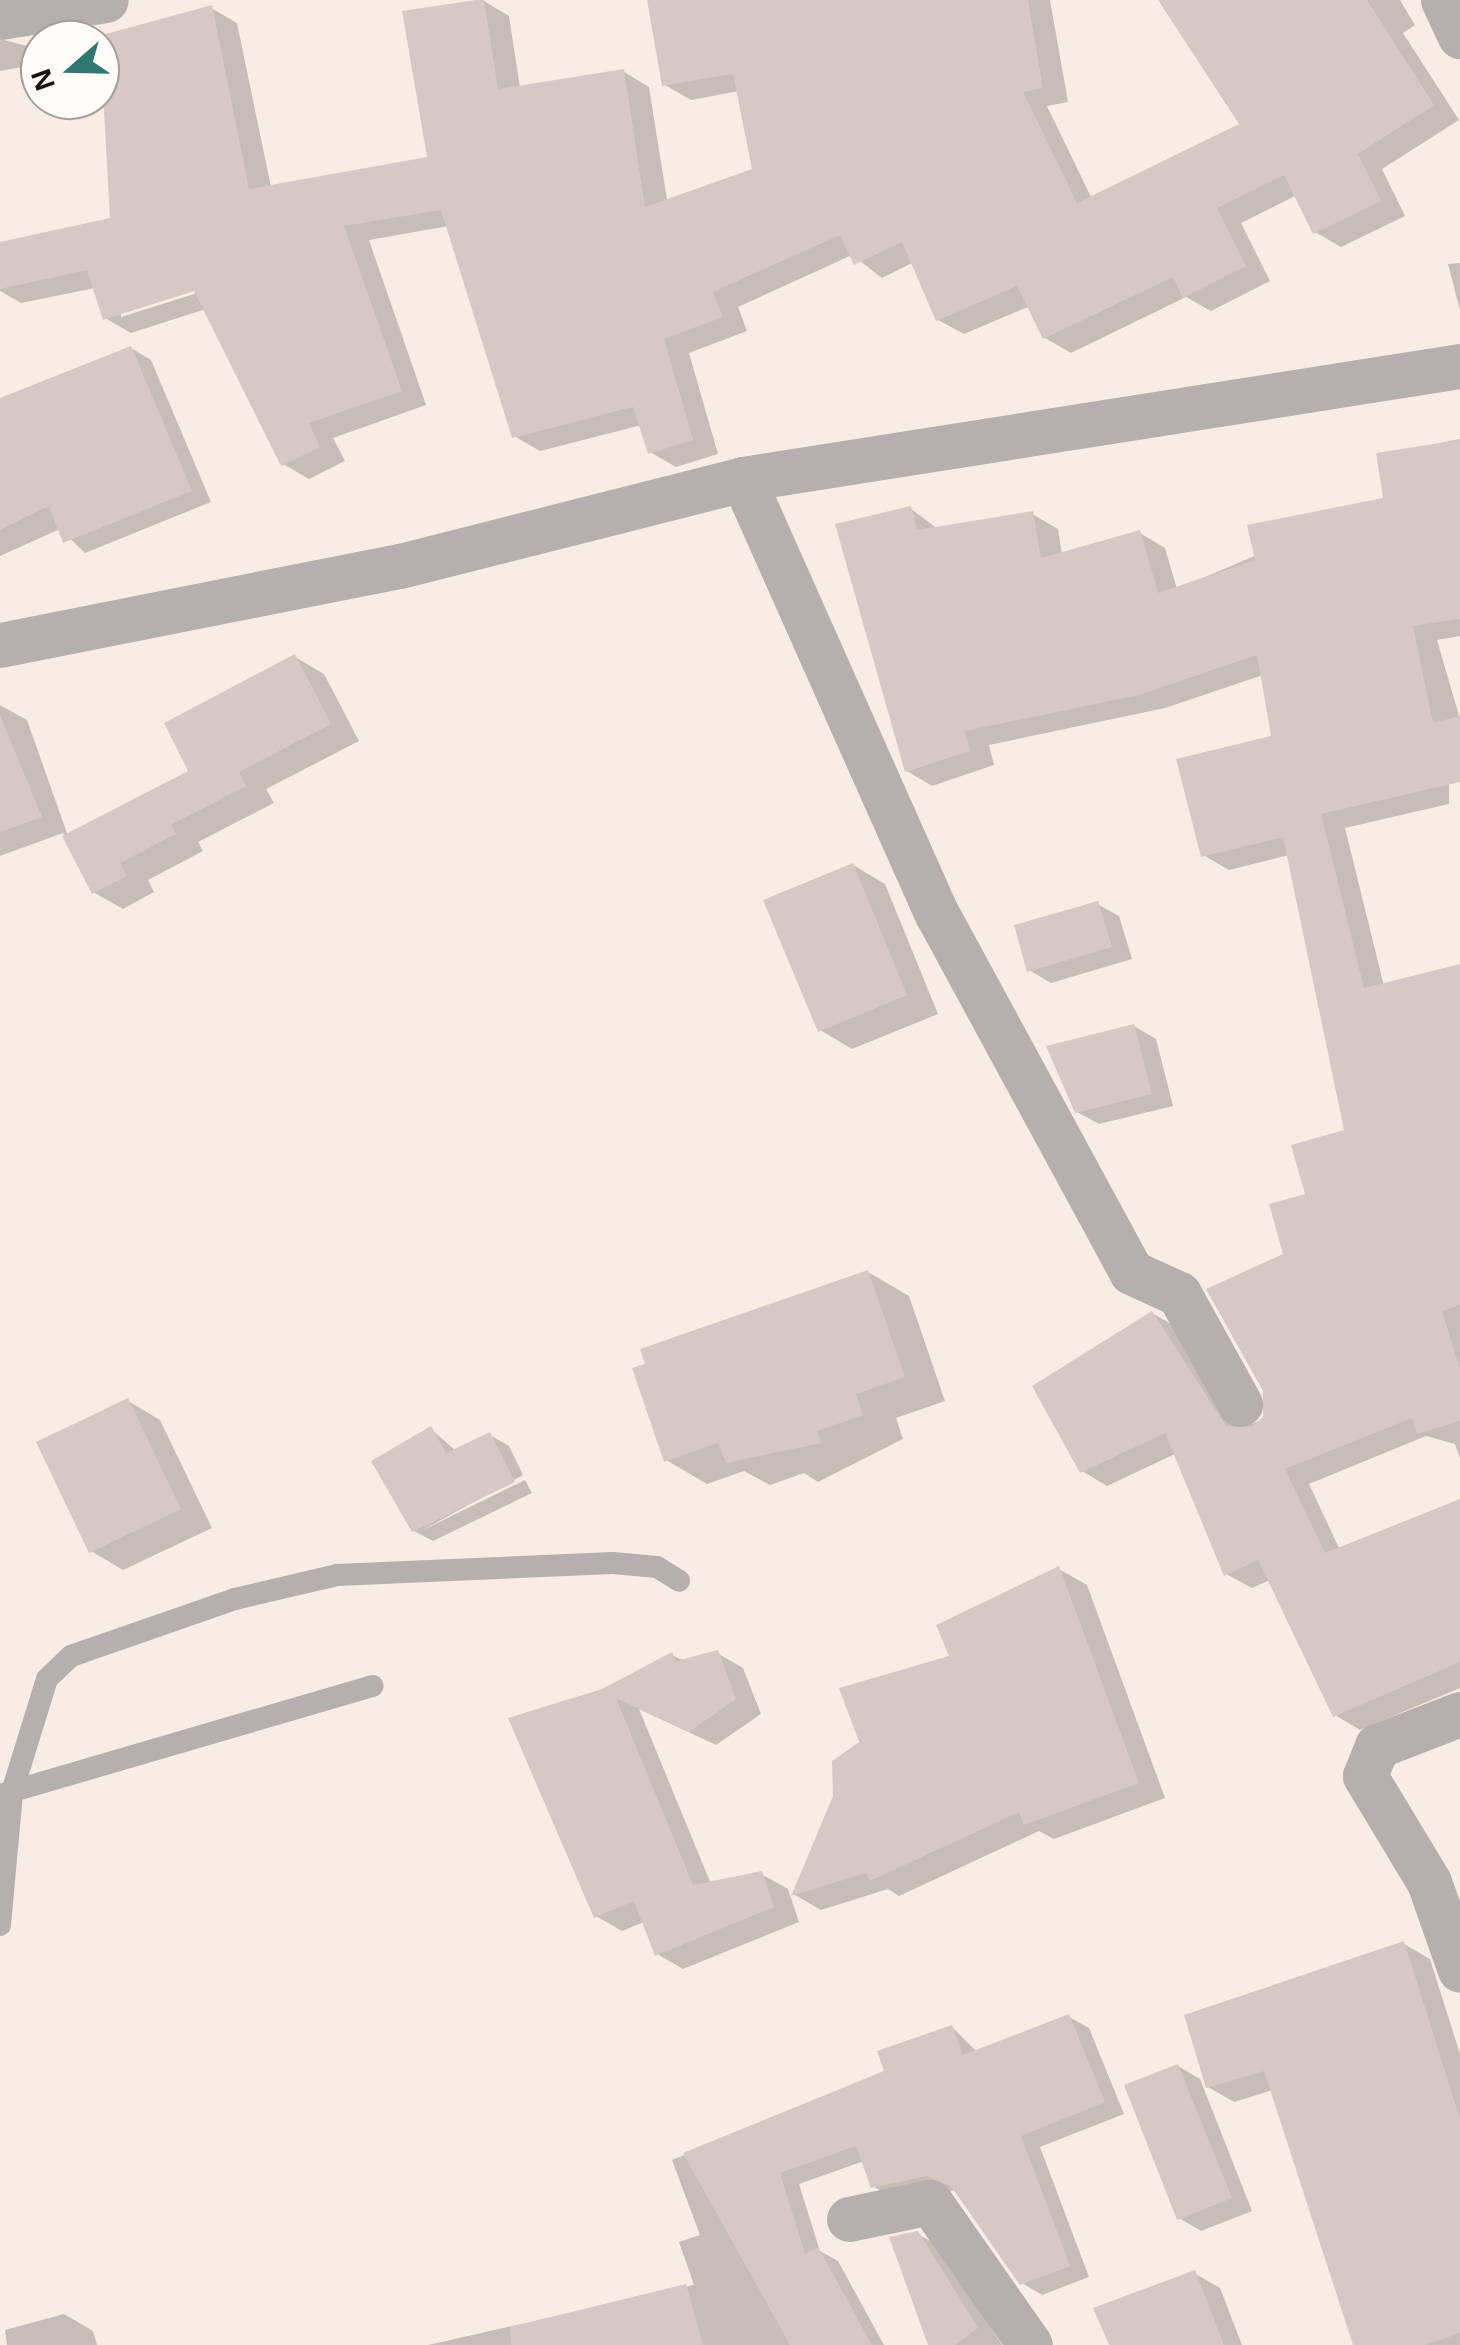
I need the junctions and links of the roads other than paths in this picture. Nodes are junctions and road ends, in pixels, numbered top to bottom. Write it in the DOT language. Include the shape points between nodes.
graph roads {
  1 [pos="106,0"];
  2 [pos="1443,0"];
  3 [pos="0,17"];
  4 [pos="1460,36"];
  5 [pos="1460,366"];
  6 [pos="743,479"];
  7 [pos="0,645"];
  8 [pos="1240,1404"];
  9 [pos="679,1581"];
  10 [pos="373,1686"];
  11 [pos="1460,1714"];
  12 [pos="6,1793"];
  13 [pos="0,1925"];
  14 [pos="1460,1970"];
  15 [pos="850,2219"];
  16 [pos="1030,2345"];
  1 -- 3 [label="street"];
  2 -- 4 [label="street"];
  5 -- 6 [label="street"];
  6 -- 7 [label="street" via="400,566"];
  6 -- 8 [label="street" via="946,932 1131,1272 1179,1294"];
  9 -- 12 [label="lane" via="657,1567 503,1562 337,1575 235,1599 60,1662"];
  10 -- 12 [label="lane"];
  11 -- 14 [label="street" via="1378,1746 1365,1776 1429,1882"];
  12 -- 13 [label="lane"];
  15 -- 16 [label="street" via="930,2202"];
}
